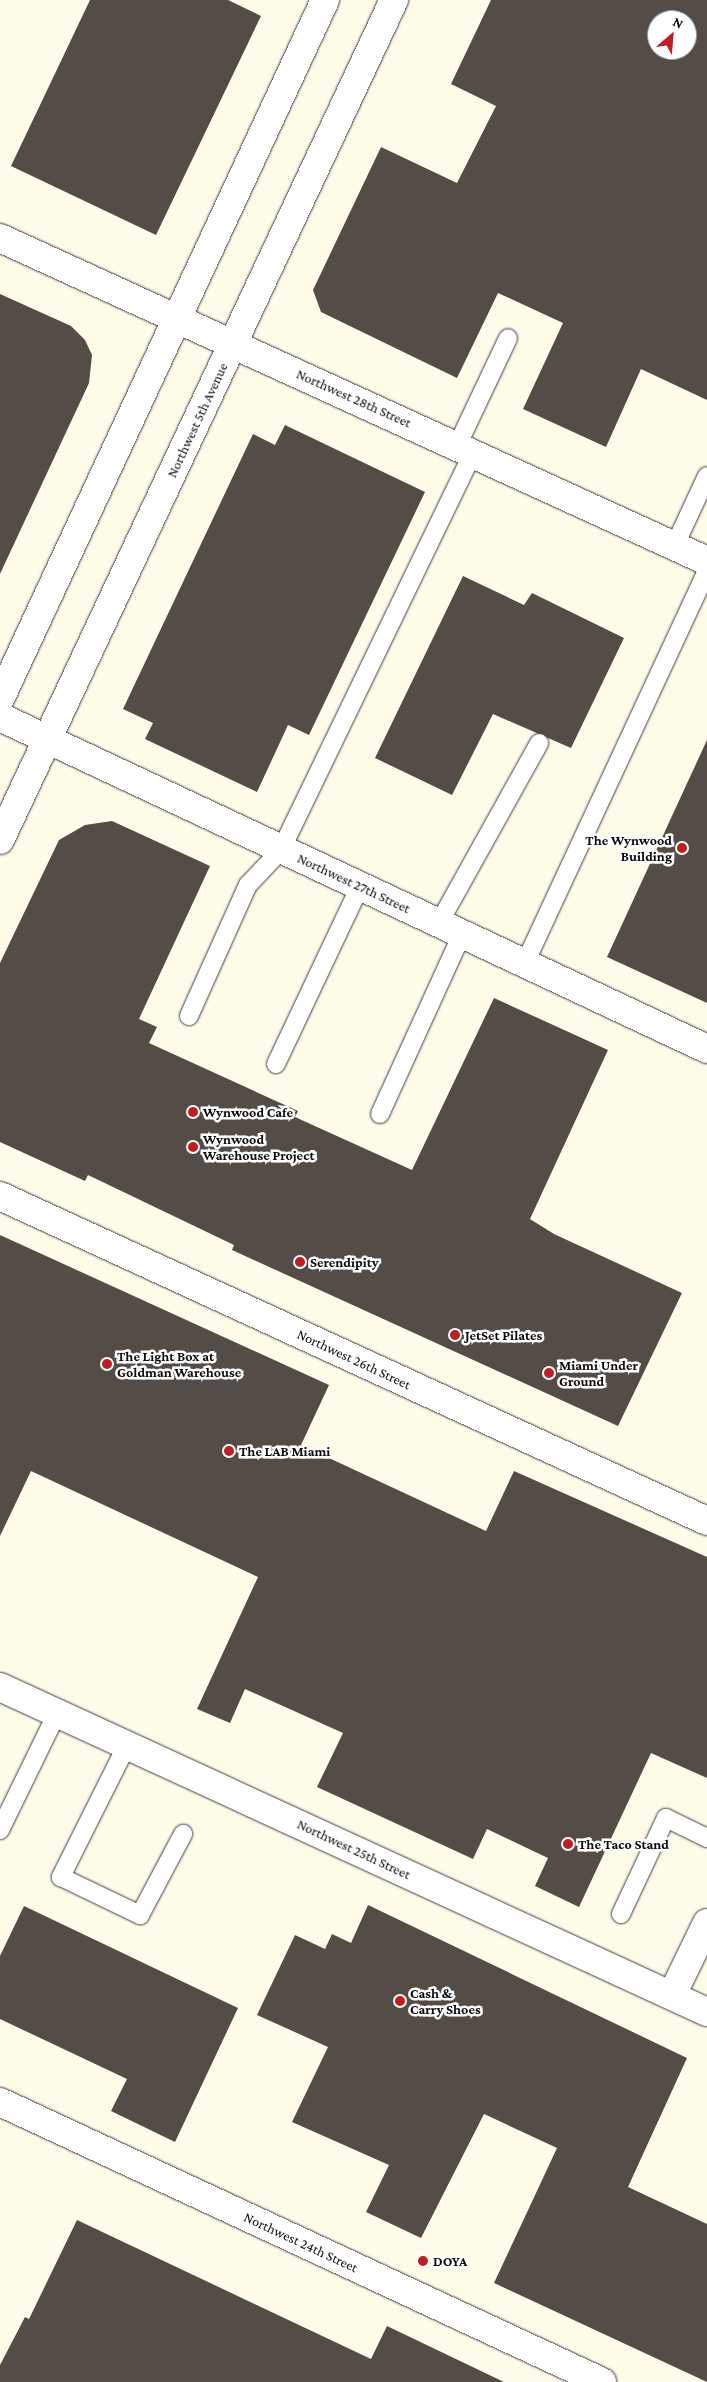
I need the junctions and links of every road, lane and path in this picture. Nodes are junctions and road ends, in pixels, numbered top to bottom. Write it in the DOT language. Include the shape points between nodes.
graph roads {
  1 [pos="325,0"];
  2 [pos="394,0"];
  3 [pos="0,238"];
  4 [pos="176,318"];
  5 [pos="508,338"];
  6 [pos="232,344"];
  7 [pos="465,448"];
  8 [pos="707,476"];
  9 [pos="675,545"];
  10 [pos="707,561"];
  11 [pos="707,571"];
  12 [pos="0,699"];
  13 [pos="0,717"];
  14 [pos="47,739"];
  15 [pos="539,743"];
  16 [pos="0,840"];
  17 [pos="282,850"];
  18 [pos="360,886"];
  19 [pos="450,928"];
  20 [pos="525,963"];
  21 [pos="189,1016"];
  22 [pos="707,1049"];
  23 [pos="276,1064"];
  24 [pos="380,1114"];
  25 [pos="0,1196"];
  26 [pos="707,1521"];
  27 [pos="0,1686"];
  28 [pos="58,1713"];
  29 [pos="127,1745"];
  30 [pos="0,1830"];
  31 [pos="183,1834"];
  32 [pos="707,1838"];
  33 [pos="621,1914"];
  34 [pos="707,1923"];
  35 [pos="672,1995"];
  36 [pos="707,2012"];
  37 [pos="0,2102"];
  38 [pos="602,2382"];
  1 -- 4 [label="street"];
  2 -- 6 [label="street, Northwest 5th Avenue"];
  3 -- 4 [label="street, Northwest 28th Street"];
  4 -- 6 [label="street, Northwest 28th Street"];
  4 -- 12 [label="street"];
  5 -- 7 [label="lane"];
  6 -- 7 [label="street, Northwest 28th Street"];
  6 -- 14 [label="street, Northwest 5th Avenue"];
  7 -- 9 [label="street, Northwest 28th Street"];
  7 -- 17 [label="lane"];
  8 -- 9 [label="lane"];
  9 -- 10 [label="street, Northwest 28th Street"];
  11 -- 20 [label="lane"];
  13 -- 14 [label="street, Northwest 27th Street"];
  14 -- 16 [label="street, Northwest 5th Avenue"];
  14 -- 17 [label="street, Northwest 27th Street"];
  15 -- 19 [label="lane"];
  17 -- 18 [label="street, Northwest 27th Street"];
  17 -- 21 [label="lane" via="248,885"];
  18 -- 19 [label="street, Northwest 27th Street"];
  18 -- 23 [label="lane"];
  19 -- 20 [label="street, Northwest 27th Street"];
  19 -- 24 [label="lane"];
  20 -- 22 [label="street, Northwest 27th Street"];
  25 -- 26 [label="street, Northwest 26th Street"];
  27 -- 28 [label="street, Northwest 25th Street"];
  28 -- 29 [label="street, Northwest 25th Street"];
  28 -- 30 [label="lane"];
  29 -- 31 [label="lane" via="61,1877 140,1915"];
  29 -- 35 [label="street, Northwest 25th Street"];
  32 -- 33 [label="lane" via="666,1818"];
  34 -- 35 [label="street"];
  35 -- 36 [label="street, Northwest 25th Street"];
  37 -- 38 [label="street, Northwest 24th Street"];
}
